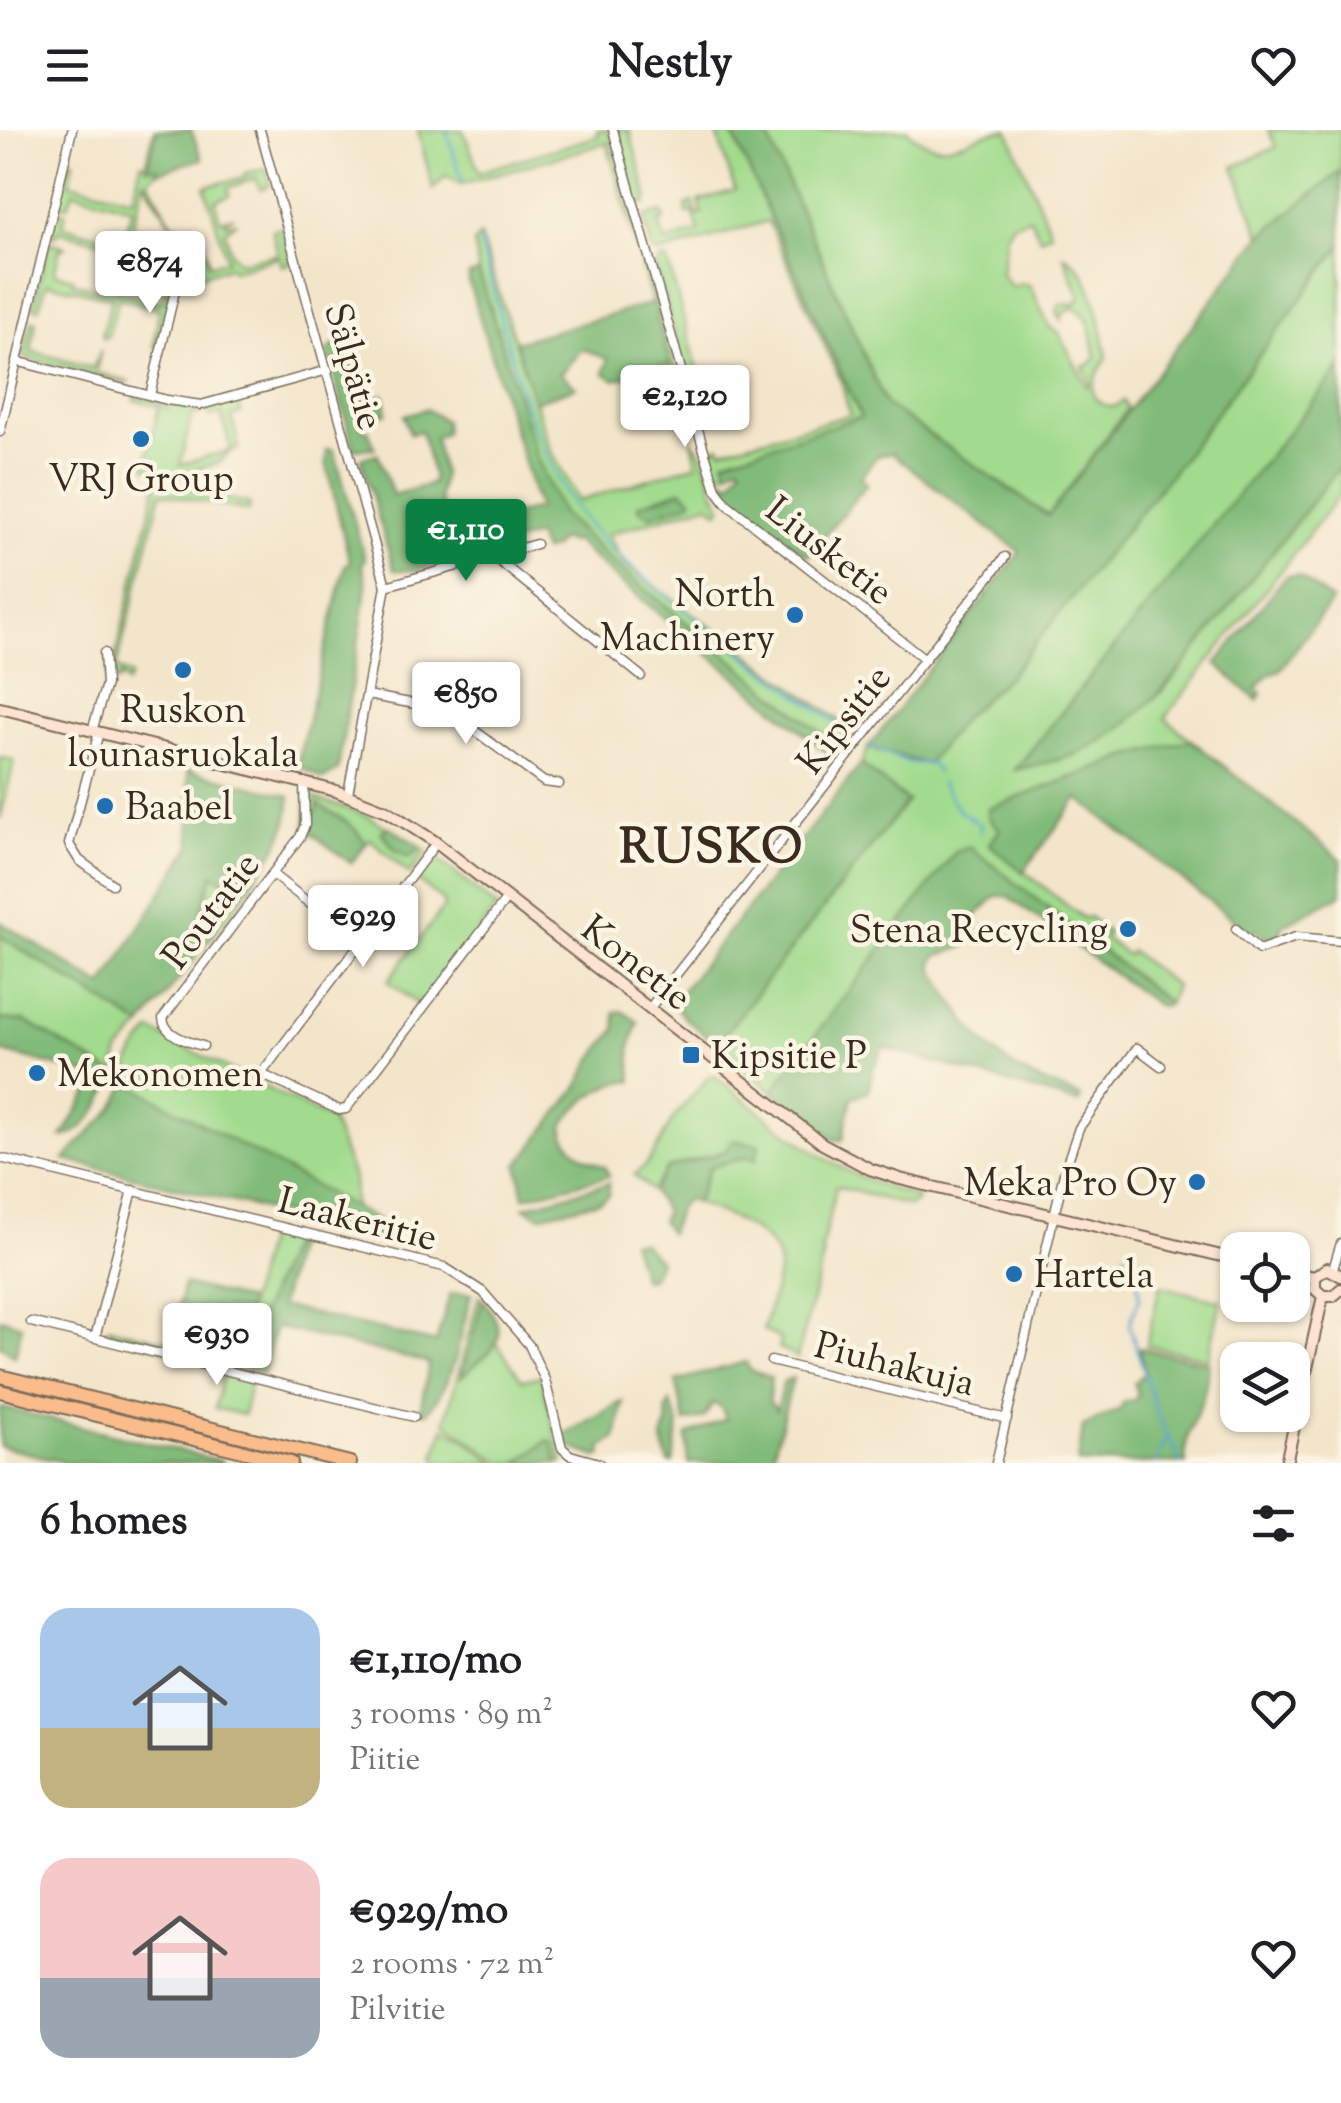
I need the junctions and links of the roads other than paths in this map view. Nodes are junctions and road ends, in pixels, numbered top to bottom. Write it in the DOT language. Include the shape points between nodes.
graph roads {
  1 [pos="72,130"];
  2 [pos="260,130"];
  3 [pos="613,130"];
  4 [pos="186,245"];
  5 [pos="16,361"];
  6 [pos="328,370"];
  7 [pos="150,395"];
  8 [pos="0,432"];
  9 [pos="536,544"];
  10 [pos="494,557"];
  11 [pos="1006,558"];
  12 [pos="386,586"];
  13 [pos="104,653"];
  14 [pos="925,659"];
  15 [pos="640,676"];
  16 [pos="368,695"];
  17 [pos="0,708"];
  18 [pos="95,732"];
  19 [pos="304,782"];
  20 [pos="558,784"];
  21 [pos="348,794"];
  22 [pos="436,843"];
  23 [pos="272,874"];
  24 [pos="112,884"];
  25 [pos="507,898"];
  26 [pos="1236,930"];
  27 [pos="360,942"];
  28 [pos="1341,942"];
  29 [pos="649,1009"];
  30 [pos="202,1046"];
  31 [pos="1161,1066"];
  32 [pos="0,1158"];
  33 [pos="132,1190"];
  34 [pos="1056,1218"];
  35 [pos="1341,1243"];
  36 [pos="1220,1256"];
  37 [pos="1337,1272"];
  38 [pos="1310,1275"];
  39 [pos="1315,1276"];
  40 [pos="1341,1290"];
  41 [pos="1324,1296"];
  42 [pos="31,1322"];
  43 [pos="95,1338"];
  44 [pos="771,1361"];
  45 [pos="0,1376"];
  46 [pos="0,1394"];
  47 [pos="414,1416"];
  48 [pos="1006,1419"];
  49 [pos="291,1463"];
  50 [pos="350,1463"];
  51 [pos="598,1463"];
  52 [pos="996,1463"];
  53 [pos="1286,1463"];
  1 -- 5 [label="street"];
  2 -- 6 [label="street, Sälpätie"];
  3 -- 14 [label="street, Liusketie" via="722,498"];
  4 -- 7 [label="street"];
  5 -- 7 [label="street"];
  5 -- 8 [label="street"];
  6 -- 7 [label="street" via="201,405"];
  6 -- 12 [label="street, Sälpätie"];
  9 -- 10 [label="street"];
  10 -- 12 [label="street"];
  10 -- 15 [label="street"];
  11 -- 14 [label="street, Kipsitie"];
  12 -- 16 [label="street, Sälpätie"];
  13 -- 18 [label="street" via="106,684"];
  14 -- 29 [label="street, Kipsitie"];
  16 -- 20 [label="street" via="447,710 544,782"];
  16 -- 21 [label="street, Sälpätie"];
  17 -- 18 [label="street, Konetie"];
  18 -- 19 [label="street, Konetie"];
  18 -- 24 [label="street" via="69,844"];
  19 -- 21 [label="street, Konetie"];
  19 -- 23 [label="street, Poutatie" via="304,828"];
  21 -- 22 [label="street, Konetie"];
  22 -- 25 [label="street, Konetie"];
  22 -- 27 [label="street"];
  23 -- 27 [label="street"];
  23 -- 30 [label="street, Poutatie" via="163,1018 169,1032"];
  25 -- 27 [label="street" via="341,1111 260,1074"];
  25 -- 29 [label="street, Konetie"];
  26 -- 28 [label="street" via="1258,950 1296,937"];
  29 -- 34 [label="street, Konetie" via="844,1157 900,1180"];
  31 -- 34 [label="street" via="1137,1048 1078,1128"];
  32 -- 33 [label="street, Laakeritie"];
  33 -- 43 [label="street"];
  33 -- 51 [label="street, Laakeritie" via="444,1267 483,1292 528,1345 545,1380 562,1448"];
  34 -- 36 [label="street, Konetie"];
  34 -- 48 [label="street"];
  35 -- 37 [label="street"];
  37 -- 39 [label="street" via="1322,1269"];
  38 -- 39 [label="street"];
  39 -- 41 [label="street" via="1315,1289"];
  40 -- 41 [label="street"];
  41 -- 53 [label="street"];
  42 -- 43 [label="street"];
  43 -- 47 [label="street"];
  44 -- 48 [label="street, Piuhakuja"];
  45 -- 50 [label="highway"];
  46 -- 49 [label="highway"];
  48 -- 52 [label="street"];
}
